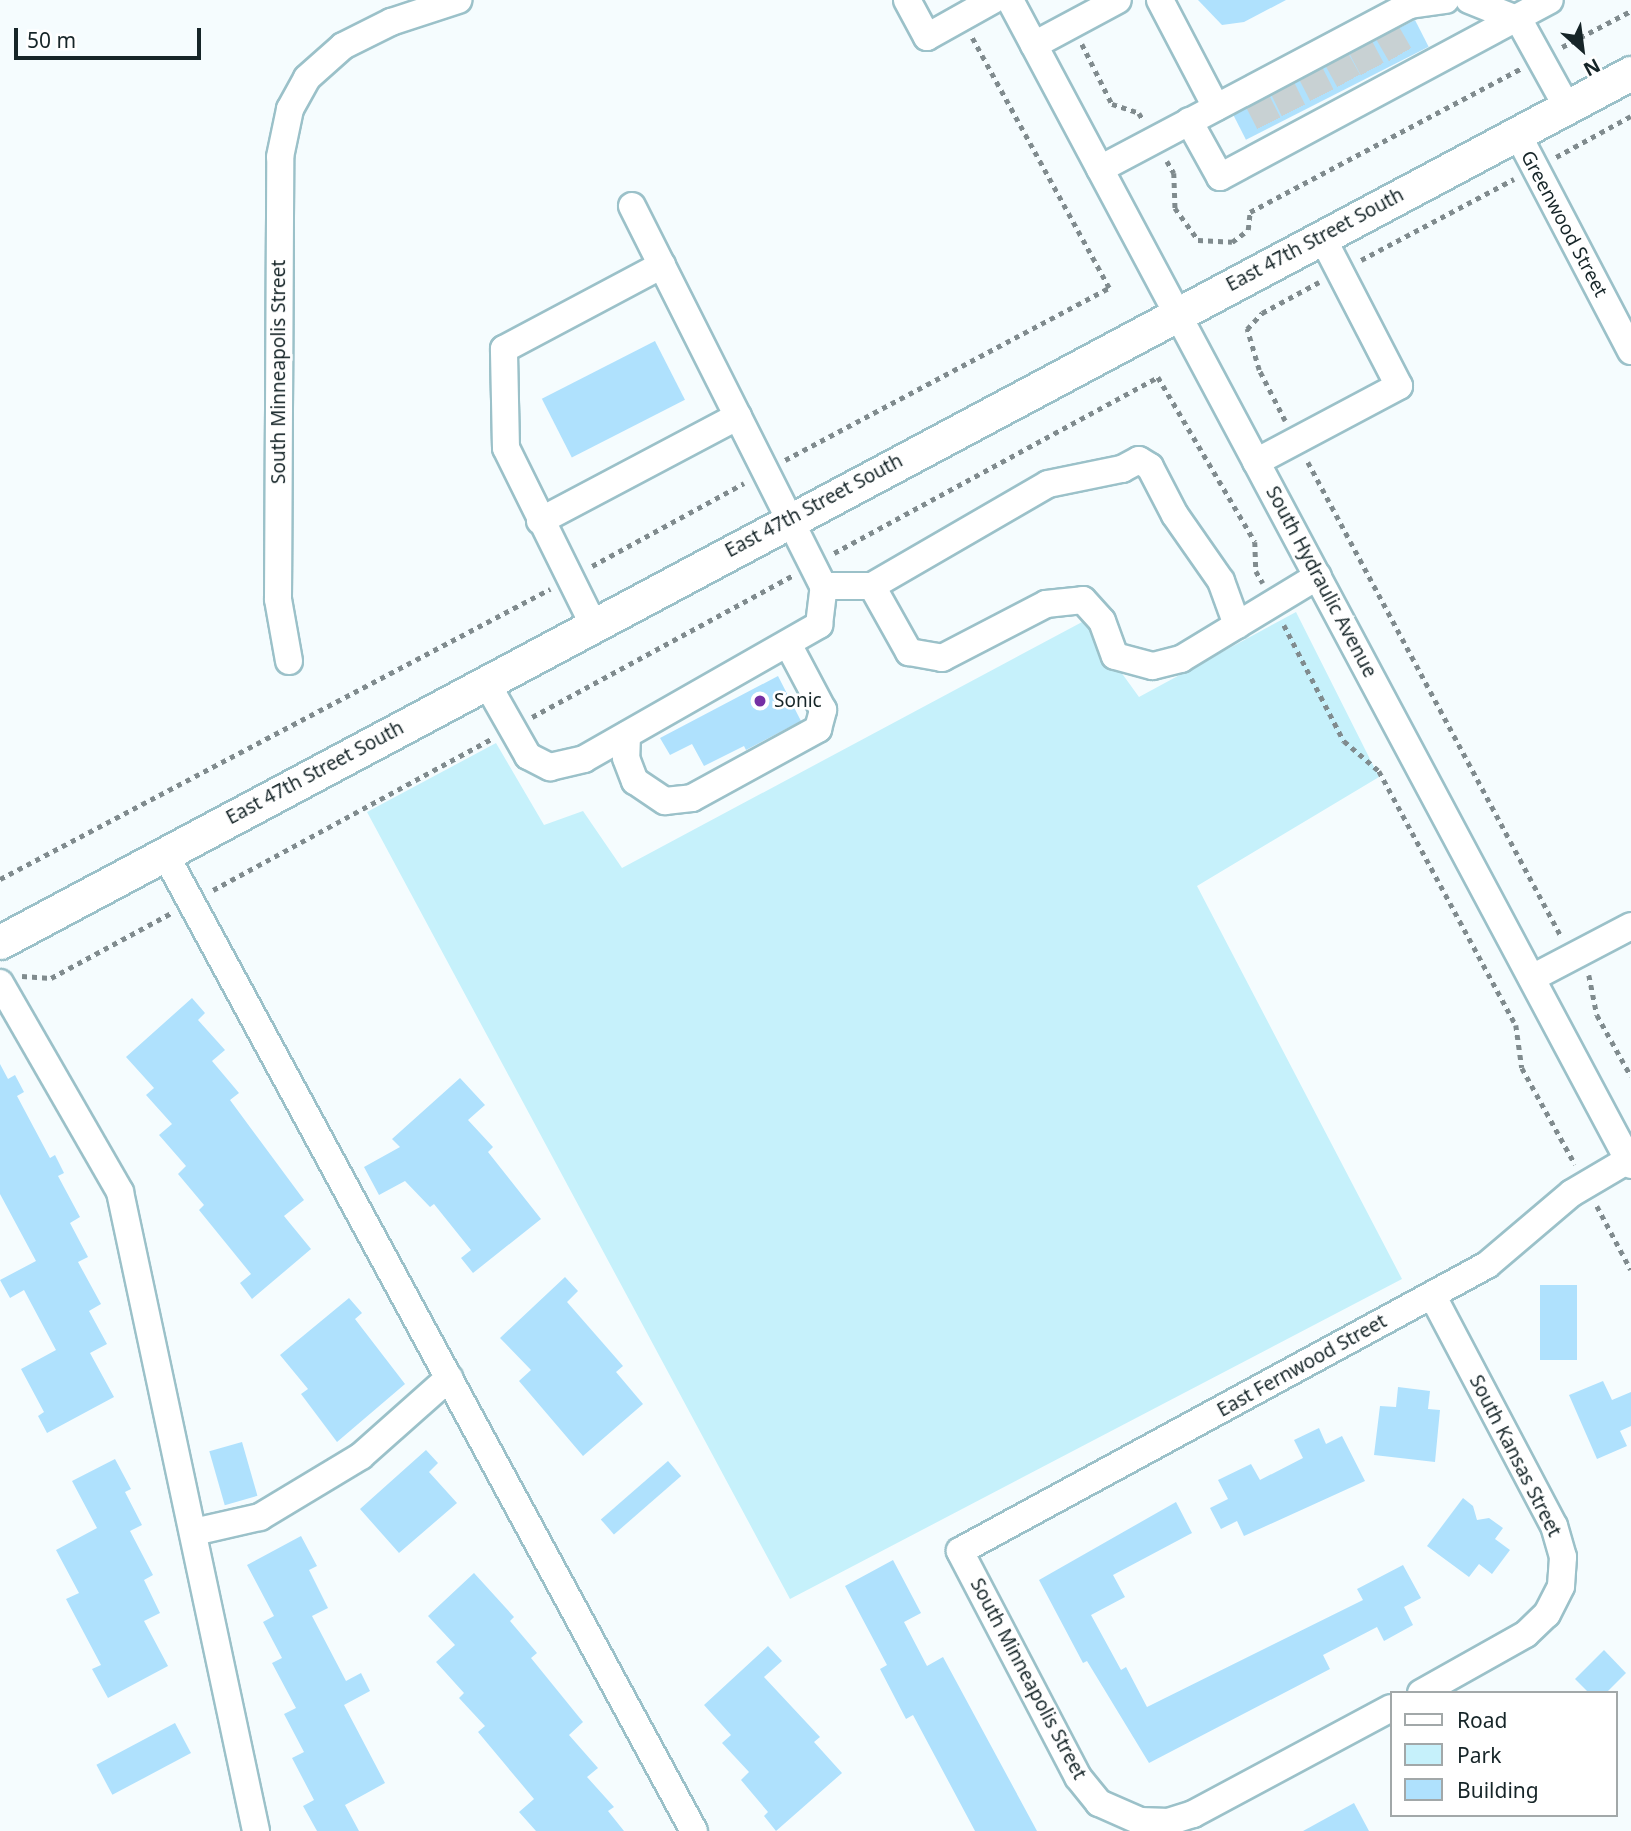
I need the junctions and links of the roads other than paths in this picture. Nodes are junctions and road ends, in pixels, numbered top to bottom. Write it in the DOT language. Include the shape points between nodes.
graph roads {
  1 [pos="457,0"];
  2 [pos="907,0"];
  3 [pos="993,0"];
  4 [pos="1010,0"];
  5 [pos="1118,0"];
  6 [pos="1160,0"];
  7 [pos="1446,0"];
  8 [pos="1469,0"];
  9 [pos="1549,0"];
  10 [pos="1409,2"];
  11 [pos="1518,20"];
  12 [pos="1034,45"];
  13 [pos="1631,74"];
  14 [pos="1216,107"];
  15 [pos="1567,107"];
  16 [pos="1189,121"];
  17 [pos="1517,133"];
  18 [pos="1100,169"];
  19 [pos="632,206"];
  20 [pos="1322,237"];
  21 [pos="662,265"];
  22 [pos="1177,313"];
  23 [pos="1631,351"];
  24 [pos="738,415"];
  25 [pos="1256,462"];
  26 [pos="789,519"];
  27 [pos="540,521"];
  28 [pos="818,575"];
  29 [pos="1318,576"];
  30 [pos="872,586"];
  31 [pos="593,624"];
  32 [pos="1237,625"];
  33 [pos="788,644"];
  34 [pos="289,661"];
  35 [pos="485,682"];
  36 [pos="627,735"];
  37 [pos="165,854"];
  38 [pos="1631,926"];
  39 [pos="0,942"];
  40 [pos="1532,978"];
  41 [pos="1,985"];
  42 [pos="1630,1163"];
  43 [pos="1432,1295"];
  44 [pos="449,1378"];
  45 [pos="194,1532"];
  46 [pos="960,1551"];
  47 [pos="1425,1691"];
  48 [pos="1390,1710"];
  49 [pos="256,1831"];
  50 [pos="694,1831"];
  1 -- 34 [label="street, South Minneapolis Street" via="356,38 329,55 290,109 280,157 278,598"];
  2 -- 3 [label="street" via="927,37"];
  4 -- 12 [label="street, South Hydraulic Avenue"];
  5 -- 12 [label="street"];
  6 -- 14 [label="street"];
  7 -- 10 [label="street"];
  8 -- 11 [label="street"];
  9 -- 11 [label="street"];
  10 -- 14 [label="street" via="1385,26 1254,94"];
  11 -- 15 [label="street"];
  11 -- 16 [label="street" via="1330,111 1220,177"];
  12 -- 18 [label="street, South Hydraulic Avenue"];
  13 -- 15 [label="main road, East 47th Street South"];
  14 -- 16 [label="street"];
  15 -- 17 [label="main road, East 47th Street South"];
  16 -- 18 [label="street"];
  17 -- 20 [label="main road, East 47th Street South"];
  17 -- 23 [label="street, Greenwood Street"];
  18 -- 22 [label="street, South Hydraulic Avenue"];
  19 -- 21 [label="street"];
  20 -- 22 [label="main road, East 47th Street South"];
  20 -- 25 [label="street" via="1399,386"];
  21 -- 24 [label="street"];
  21 -- 27 [label="street" via="504,349 506,448"];
  22 -- 25 [label="street, South Hydraulic Avenue"];
  22 -- 26 [label="main road, East 47th Street South"];
  24 -- 26 [label="street"];
  24 -- 27 [label="street"];
  25 -- 29 [label="street, South Hydraulic Avenue"];
  26 -- 28 [label="street"];
  26 -- 31 [label="main road, East 47th Street South"];
  27 -- 31 [label="street"];
  28 -- 30 [label="street"];
  28 -- 33 [label="street" via="819,625"];
  29 -- 32 [label="street"];
  29 -- 40 [label="street, South Hydraulic Avenue"];
  30 -- 32 [label="street" via="909,652 924,657 942,658 1046,604 1083,600 1102,621 1115,656 1153,666 1181,659"];
  30 -- 32 [label="street" via="1048,484 1122,469 1139,460 1150,467 1221,581"];
  31 -- 35 [label="main road, East 47th Street South"];
  33 -- 36 [label="street"];
  33 -- 36 [label="street" via="823,710 818,729 692,798 664,801 635,781 626,758"];
  35 -- 36 [label="street" via="528,756 550,767 584,759"];
  35 -- 37 [label="main road, East 47th Street South"];
  37 -- 39 [label="main road, East 47th Street South"];
  37 -- 44 [label="street"];
  38 -- 40 [label="street"];
  40 -- 42 [label="street, South Hydraulic Avenue"];
  41 -- 45 [label="street" via="120,1192"];
  42 -- 43 [label="street, East Fernwood Street" via="1586,1185 1487,1265"];
  43 -- 46 [label="street, East Fernwood Street"];
  43 -- 47 [label="street, South Kansas Street" via="1554,1526 1563,1556 1561,1587 1540,1621 1526,1634"];
  44 -- 45 [label="street" via="361,1456 260,1517"];
  44 -- 50 [label="street"];
  45 -- 49 [label="street"];
  46 -- 48 [label="street, South Minneapolis Street" via="1078,1777 1099,1803 1140,1821 1169,1822 1193,1814"];
}
